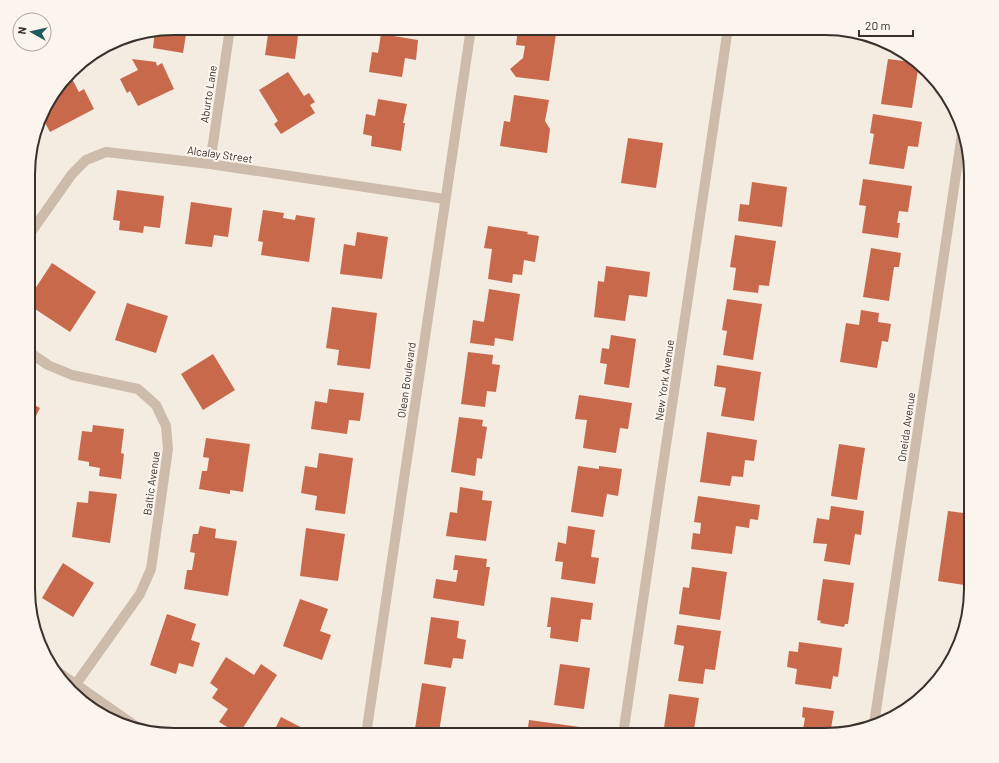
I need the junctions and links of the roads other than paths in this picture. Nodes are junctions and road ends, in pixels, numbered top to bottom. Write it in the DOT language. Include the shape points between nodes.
graph roads {
  1 [pos="229,35"];
  2 [pos="469,35"];
  3 [pos="727,35"];
  4 [pos="960,144"];
  5 [pos="210,164"];
  6 [pos="445,199"];
  7 [pos="35,226"];
  8 [pos="35,356"];
  9 [pos="69,679"];
  10 [pos="76,684"];
  11 [pos="875,718"];
  12 [pos="128,720"];
  13 [pos="367,728"];
  14 [pos="624,728"];
  1 -- 5 [label="street, Aburto Lane"];
  2 -- 6 [label="street, Olean Boulevard"];
  3 -- 14 [label="street, New York Avenue"];
  4 -- 11 [label="street, Oneida Avenue"];
  5 -- 6 [label="street, Alcalay Street"];
  5 -- 7 [label="street, Alcalay Street" via="106,152 86,160 72,174"];
  6 -- 13 [label="street, Olean Boulevard"];
  8 -- 10 [label="street, Baltic Avenue" via="48,365 72,375 138,389 156,405 166,426 168,450 150,569 140,594"];
  9 -- 10 [label="street"];
  10 -- 12 [label="street"];
}
